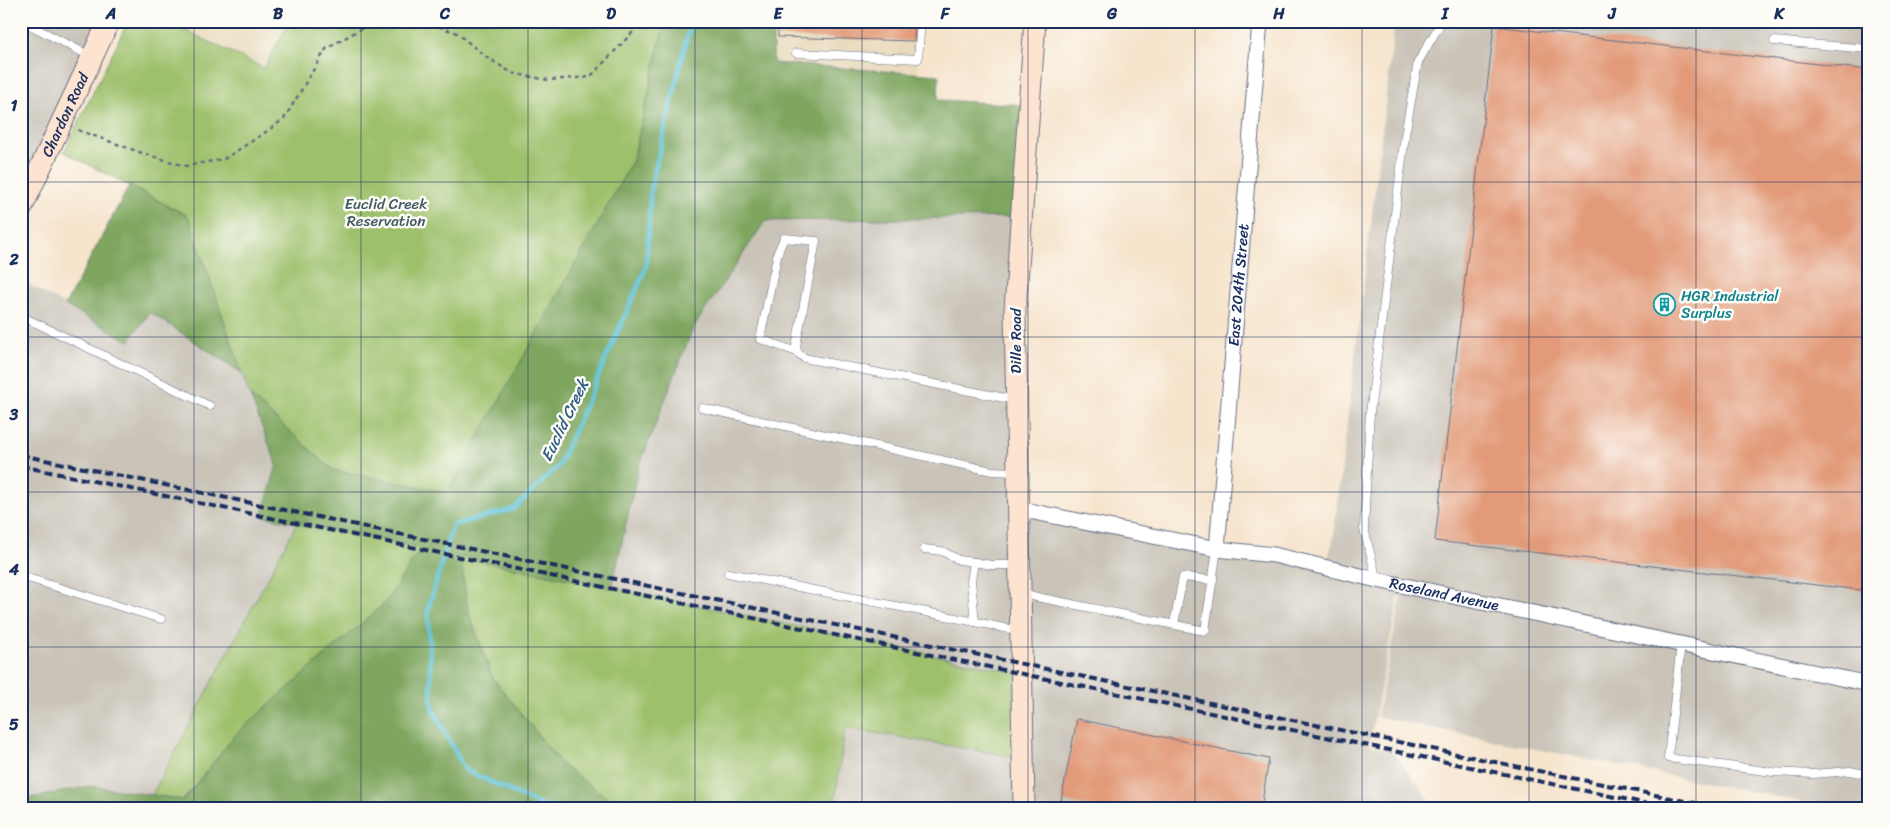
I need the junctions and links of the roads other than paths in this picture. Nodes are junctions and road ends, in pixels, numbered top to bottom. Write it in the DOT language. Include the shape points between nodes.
graph roads {
  1 [pos="22,21"];
  2 [pos="109,21"];
  3 [pos="921,21"];
  4 [pos="1035,21"];
  5 [pos="1260,21"];
  6 [pos="1442,21"];
  7 [pos="1774,41"];
  8 [pos="1869,49"];
  9 [pos="796,52"];
  10 [pos="92,57"];
  11 [pos="21,209"];
  12 [pos="21,316"];
  13 [pos="797,352"];
  14 [pos="1017,400"];
  15 [pos="210,406"];
  16 [pos="702,408"];
  17 [pos="1018,472"];
  18 [pos="1019,509"];
  19 [pos="924,549"];
  20 [pos="1217,549"];
  21 [pos="974,562"];
  22 [pos="1019,565"];
  23 [pos="728,573"];
  24 [pos="21,576"];
  25 [pos="1213,580"];
  26 [pos="1377,580"];
  27 [pos="1020,594"];
  28 [pos="161,619"];
  29 [pos="975,622"];
  30 [pos="1174,624"];
  31 [pos="1020,631"];
  32 [pos="1681,644"];
  33 [pos="1869,684"];
  34 [pos="1869,774"];
  35 [pos="1024,808"];
  1 -- 10 [label="lane"];
  2 -- 10 [label="street, Chardon Road"];
  3 -- 9 [label="lane" via="918,59"];
  4 -- 14 [label="street, Dille Road" via="1015,310"];
  5 -- 20 [label="street, East 204th Street"];
  6 -- 26 [label="lane" via="1418,62 1405,135 1371,404 1364,529"];
  7 -- 8 [label="lane"];
  10 -- 11 [label="street, Chardon Road"];
  12 -- 15 [label="lane"];
  13 -- 13 [label="lane" via="816,242 784,238 778,252 760,339"];
  13 -- 14 [label="lane" via="804,358"];
  14 -- 17 [label="street, Dille Road"];
  16 -- 17 [label="lane" via="992,471"];
  17 -- 18 [label="street, Dille Road"];
  18 -- 20 [label="street, Roseland Avenue"];
  18 -- 22 [label="street, Dille Road"];
  19 -- 21 [label="lane" via="942,551 959,560"];
  20 -- 25 [label="lane"];
  20 -- 26 [label="street, Roseland Avenue" via="1274,555"];
  21 -- 22 [label="lane"];
  21 -- 29 [label="lane" via="970,581"];
  22 -- 27 [label="street, Dille Road"];
  23 -- 29 [label="lane"];
  24 -- 28 [label="lane"];
  25 -- 30 [label="lane" via="1183,577"];
  25 -- 30 [label="lane" via="1205,631"];
  26 -- 32 [label="street, Roseland Avenue"];
  27 -- 30 [label="lane"];
  27 -- 31 [label="street, Dille Road"];
  29 -- 31 [label="lane"];
  31 -- 35 [label="street, Dille Road"];
  32 -- 33 [label="street, Roseland Avenue"];
  32 -- 34 [label="lane" via="1668,758 1773,772 1813,774 1850,771"];
}
